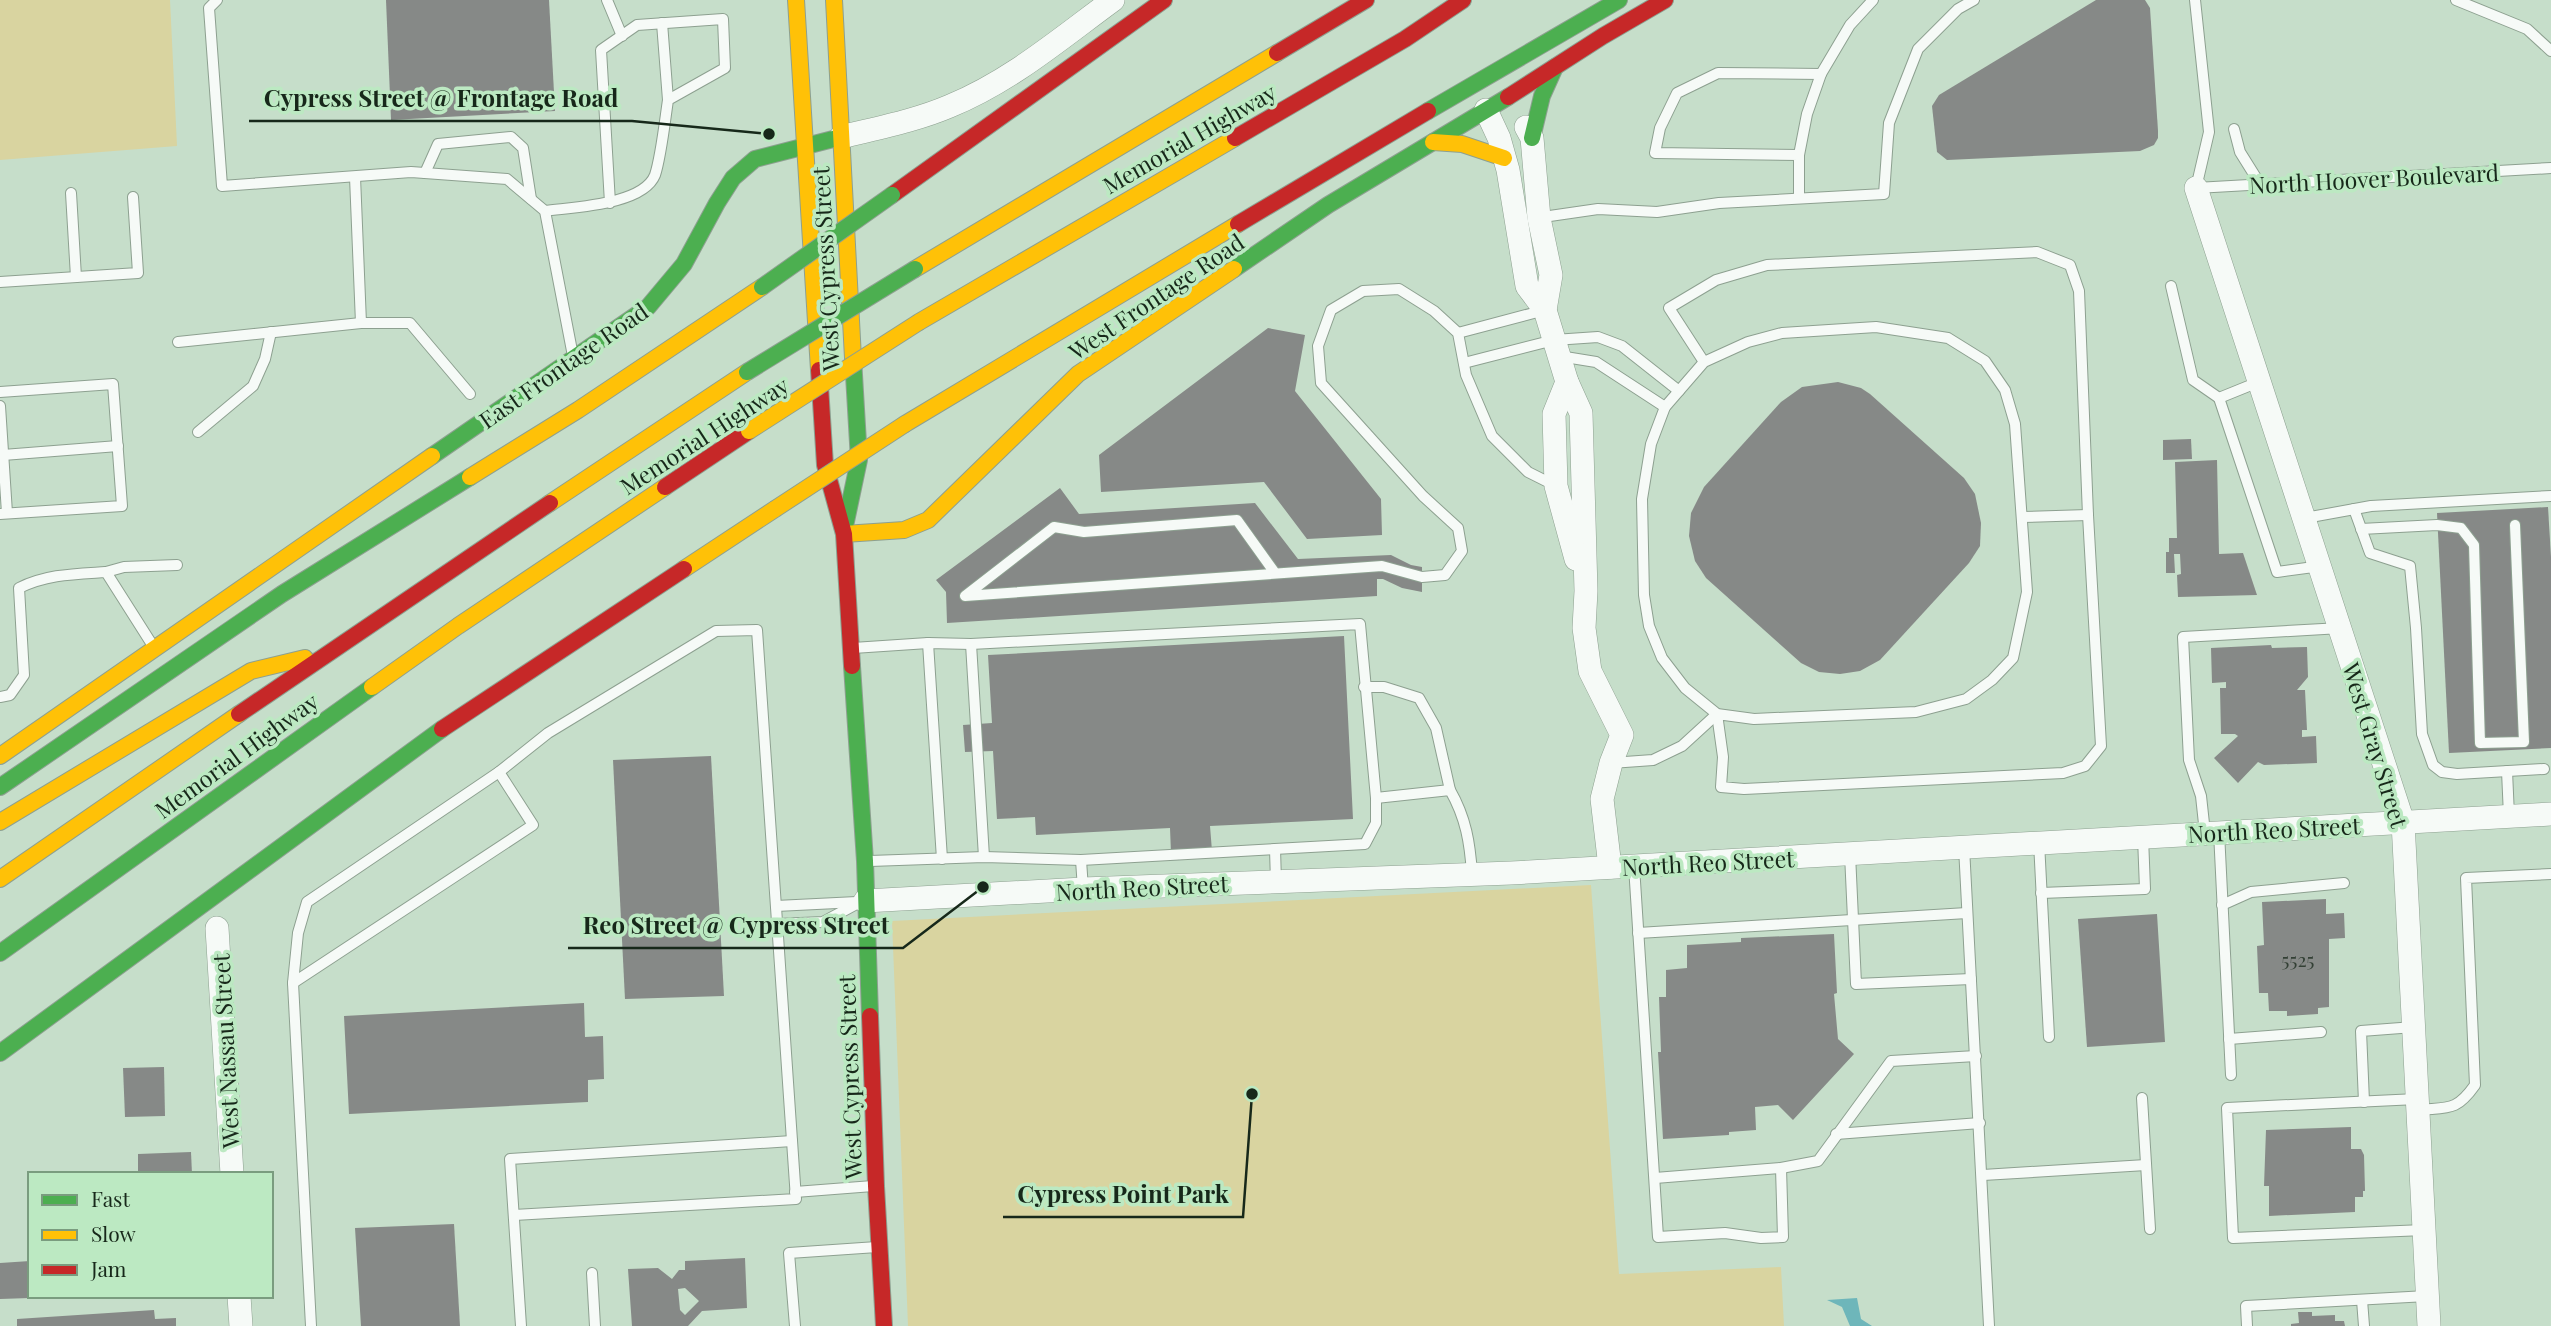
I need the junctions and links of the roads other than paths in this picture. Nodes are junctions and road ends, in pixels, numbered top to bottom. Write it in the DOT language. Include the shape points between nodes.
graph roads {
  1 [pos="217,0"];
  2 [pos="607,0"];
  3 [pos="796,0"];
  4 [pos="834,0"];
  5 [pos="1113,0"];
  6 [pos="1164,0"];
  7 [pos="1366,0"];
  8 [pos="1464,0"];
  9 [pos="1619,0"];
  10 [pos="1665,0"];
  11 [pos="1873,0"];
  12 [pos="1975,0"];
  13 [pos="2195,0"];
  14 [pos="2456,0"];
  15 [pos="662,23"];
  16 [pos="622,36"];
  17 [pos="2551,51"];
  18 [pos="1555,67"];
  19 [pos="1821,74"];
  20 [pos="1508,97"];
  21 [pos="668,100"];
  22 [pos="1486,110"];
  23 [pos="2234,130"];
  24 [pos="841,137"];
  25 [pos="1532,138"];
  26 [pos="1433,142"];
  27 [pos="806,147"];
  28 [pos="1800,155"];
  29 [pos="1504,158"];
  30 [pos="2551,168"];
  31 [pos="425,173"];
  32 [pos="355,177"];
  33 [pos="2260,184"];
  34 [pos="2196,188"];
  35 [pos="71,193"];
  36 [pos="133,198"];
  37 [pos="1799,198"];
  38 [pos="531,199"];
  39 [pos="610,203"];
  40 [pos="545,211"];
  41 [pos="1528,219"];
  42 [pos="75,277"];
  43 [pos="0,282"];
  44 [pos="2171,286"];
  45 [pos="1545,310"];
  46 [pos="361,323"];
  47 [pos="271,332"];
  48 [pos="1458,333"];
  49 [pos="178,342"];
  50 [pos="1557,348"];
  51 [pos="574,359"];
  52 [pos="1464,362"];
  53 [pos="1704,362"];
  54 [pos="2261,381"];
  55 [pos="1567,382"];
  56 [pos="1679,391"];
  57 [pos="0,392"];
  58 [pos="470,394"];
  59 [pos="2219,398"];
  60 [pos="0,406"];
  61 [pos="1665,407"];
  62 [pos="198,432"];
  63 [pos="118,446"];
  64 [pos="3,455"];
  65 [pos="1556,486"];
  66 [pos="2551,496"];
  67 [pos="2354,509"];
  68 [pos="4,514"];
  69 [pos="2088,515"];
  70 [pos="2022,517"];
  71 [pos="2305,517"];
  72 [pos="2515,526"];
  73 [pos="2361,529"];
  74 [pos="844,534"];
  75 [pos="177,565"];
  76 [pos="2321,566"];
  77 [pos="106,572"];
  78 [pos="1275,573"];
  79 [pos="1586,591"];
  80 [pos="2341,628"];
  81 [pos="928,643"];
  82 [pos="971,644"];
  83 [pos="850,648"];
  84 [pos="154,649"];
  85 [pos="327,652"];
  86 [pos="1364,687"];
  87 [pos="0,697"];
  88 [pos="1717,714"];
  89 [pos="0,757"];
  90 [pos="1611,763"];
  91 [pos="2544,769"];
  92 [pos="2507,771"];
  93 [pos="499,772"];
  94 [pos="0,787"];
  95 [pos="1450,790"];
  96 [pos="1376,798"];
  97 [pos="2551,814"];
  98 [pos="2509,816"];
  99 [pos="0,822"];
  100 [pos="2403,822"];
  101 [pos="2212,832"];
  102 [pos="2143,837"];
  103 [pos="2039,842"];
  104 [pos="1964,847"];
  105 [pos="1275,849"];
  106 [pos="1850,854"];
  107 [pos="984,857"];
  108 [pos="942,859"];
  109 [pos="1081,860"];
  110 [pos="865,861"];
  111 [pos="1634,866"];
  112 [pos="1610,867"];
  113 [pos="1472,874"];
  114 [pos="2551,874"];
  115 [pos="0,879"];
  116 [pos="1276,882"];
  117 [pos="2344,883"];
  118 [pos="1083,889"];
  119 [pos="2041,893"];
  120 [pos="864,901"];
  121 [pos="776,905"];
  122 [pos="2222,905"];
  123 [pos="1967,913"];
  124 [pos="1853,920"];
  125 [pos="777,924"];
  126 [pos="218,928"];
  127 [pos="1638,933"];
  128 [pos="0,953"];
  129 [pos="1971,979"];
  130 [pos="293,983"];
  131 [pos="2414,1027"];
  132 [pos="2321,1032"];
  133 [pos="2049,1037"];
  134 [pos="2229,1039"];
  135 [pos="0,1053"];
  136 [pos="1976,1055"];
  137 [pos="2231,1075"];
  138 [pos="2142,1098"];
  139 [pos="2364,1102"];
  140 [pos="2418,1105"];
  141 [pos="1980,1123"];
  142 [pos="1836,1134"];
  143 [pos="792,1141"];
  144 [pos="2146,1165"];
  145 [pos="1782,1168"];
  146 [pos="232,1172"];
  147 [pos="1983,1175"];
  148 [pos="1655,1178"];
  149 [pos="876,1186"];
  150 [pos="795,1192"];
  151 [pos="514,1215"];
  152 [pos="2150,1229"];
  153 [pos="2424,1230"];
  154 [pos="880,1247"];
  155 [pos="592,1273"];
  156 [pos="2427,1296"];
  157 [pos="239,1298"];
  158 [pos="2362,1300"];
  159 [pos="241,1326"];
  160 [pos="312,1326"];
  161 [pos="521,1326"];
  162 [pos="595,1326"];
  163 [pos="794,1326"];
  164 [pos="884,1326"];
  165 [pos="1989,1326"];
  166 [pos="2247,1326"];
  167 [pos="2364,1326"];
  168 [pos="2429,1326"];
  1 -- 32 [label="lane" via="209,8 222,186"];
  2 -- 16 [label="lane"];
  3 -- 27 [label="main road, West Cypress Street"];
  4 -- 24 [label="main road, West Cypress Street"];
  5 -- 24 [label="street, East Frontage Road" via="1012,75 981,92 907,121"];
  6 -- 94 [label="main road, bridge" via="762,288 578,410 282,594"];
  7 -- 85 [label="main road, Memorial Highway, bridge" via="747,372"];
  8 -- 128 [label="main road, Memorial Highway, bridge" via="1405,39 919,322 749,431 458,626"];
  9 -- 135 [label="main road, bridge" via="1261,209 775,509 445,727"];
  10 -- 18 [label="main road, West Frontage Road"];
  11 -- 19 [label="lane" via="1850,24"];
  12 -- 37 [label="lane" via="1958,9 1918,49 1889,123 1884,194"];
  13 -- 34 [label="lane" via="2208,132"];
  14 -- 17 [label="lane" via="2527,29"];
  15 -- 16 [label="lane" via="638,25"];
  15 -- 21 [label="lane"];
  15 -- 21 [label="lane" via="723,19 725,68"];
  16 -- 39 [label="lane" via="601,50"];
  18 -- 20 [label="main road, West Frontage Road"];
  18 -- 25 [label="main road"];
  19 -- 28 [label="lane" via="1807,114"];
  19 -- 28 [label="lane" via="1718,73 1677,93 1660,128 1655,153"];
  20 -- 22 [label="main road, West Frontage Road"];
  20 -- 25 [label="street"];
  21 -- 39 [label="lane" via="654,177 632,196"];
  22 -- 26 [label="main road, West Frontage Road"];
  22 -- 29 [label="street"];
  23 -- 33 [label="lane" via="2240,152"];
  24 -- 27 [label="main road, East Frontage Road"];
  24 -- 74 [label="main road, West Cypress Street" via="859,460"];
  25 -- 41 [label="street"];
  26 -- 29 [label="main road" via="1462,144"];
  26 -- 74 [label="main road, West Frontage Road" via="1328,205 1078,374 928,520 904,530"];
  27 -- 51 [label="main road, East Frontage Road" via="744,164 667,288 648,307"];
  27 -- 74 [label="main road, West Cypress Street" via="825,466"];
  28 -- 37 [label="lane"];
  29 -- 41 [label="street"];
  30 -- 33 [label="lane, North Hoover Boulevard"];
  31 -- 32 [label="lane"];
  31 -- 38 [label="lane" via="507,179"];
  31 -- 38 [label="lane" via="438,144 511,137 523,148"];
  32 -- 46 [label="lane"];
  33 -- 34 [label="lane, North Hoover Boulevard"];
  34 -- 54 [label="street, West Gray Street"];
  35 -- 42 [label="lane"];
  36 -- 42 [label="lane" via="138,273"];
  37 -- 41 [label="lane" via="1657,212 1598,209"];
  38 -- 40 [label="lane"];
  39 -- 40 [label="lane"];
  40 -- 51 [label="lane"];
  41 -- 45 [label="street" via="1550,275"];
  42 -- 43 [label="lane"];
  44 -- 59 [label="lane" via="2193,380"];
  45 -- 48 [label="lane"];
  45 -- 50 [label="street"];
  46 -- 47 [label="lane"];
  46 -- 58 [label="lane" via="410,323"];
  47 -- 49 [label="lane"];
  47 -- 62 [label="lane" via="253,386"];
  48 -- 52 [label="lane"];
  48 -- 78 [label="lane" via="1399,289 1363,291 1331,310 1318,346 1321,383 1458,528 1462,551 1445,575 1422,577 1382,566"];
  50 -- 52 [label="lane"];
  50 -- 55 [label="street"];
  50 -- 56 [label="lane" via="1598,337 1622,346"];
  50 -- 61 [label="lane" via="1596,362"];
  51 -- 84 [label="main road, East Frontage Road"];
  52 -- 65 [label="lane" via="1492,436 1528,472"];
  53 -- 56 [label="lane"];
  53 -- 69 [label="lane" via="1669,308 1716,280 1767,265 2038,252 2070,265 2079,290"];
  53 -- 70 [label="lane" via="1782,333 1876,327 1948,338 1985,361 2005,390 2015,424"];
  54 -- 59 [label="lane"];
  54 -- 71 [label="street, West Gray Street"];
  55 -- 65 [label="street" via="1554,414"];
  55 -- 79 [label="street" via="1581,413"];
  56 -- 61 [label="lane"];
  57 -- 63 [label="lane" via="114,384"];
  59 -- 76 [label="lane" via="2277,572"];
  60 -- 64 [label="lane"];
  61 -- 88 [label="lane" via="1651,444 1642,499 1649,626 1662,658 1685,688"];
  63 -- 64 [label="lane"];
  63 -- 68 [label="lane" via="122,506"];
  64 -- 68 [label="lane"];
  65 -- 79 [label="street"];
  66 -- 67 [label="lane"];
  67 -- 71 [label="lane"];
  67 -- 73 [label="lane"];
  69 -- 70 [label="lane"];
  69 -- 88 [label="lane" via="2101,746 2084,766 2063,773 1721,787 1723,757"];
  70 -- 88 [label="lane" via="2027,592 2013,658 1966,699 1916,712 1754,719"];
  71 -- 76 [label="street, West Gray Street"];
  72 -- 73 [label="lane" via="2524,742 2480,743 2474,545 2461,528 2437,524"];
  73 -- 92 [label="lane" via="2370,553 2410,566 2422,734 2433,765 2457,774"];
  74 -- 83 [label="main road, West Cypress Street"];
  75 -- 77 [label="lane"];
  76 -- 80 [label="street, West Gray Street"];
  77 -- 84 [label="lane"];
  77 -- 87 [label="lane" via="63,574 19,588 24,674 10,695"];
  78 -- 78 [label="lane" via="1006,593 965,596 1054,527 1084,532 1237,520"];
  79 -- 90 [label="street" via="1584,628 1590,671 1622,735"];
  80 -- 100 [label="street, West Gray Street"];
  80 -- 101 [label="lane" via="2183,637 2189,760"];
  81 -- 82 [label="lane"];
  81 -- 83 [label="lane"];
  81 -- 108 [label="lane"];
  82 -- 86 [label="lane" via="1360,624"];
  82 -- 107 [label="lane"];
  83 -- 110 [label="main road, West Cypress Street"];
  84 -- 89 [label="main road, East Frontage Road"];
  85 -- 99 [label="main road, Memorial Highway" via="251,671"];
  85 -- 115 [label="main road, Memorial Highway"];
  86 -- 95 [label="lane" via="1384,687 1419,698 1436,727"];
  86 -- 96 [label="lane"];
  88 -- 90 [label="lane" via="1682,746 1653,760"];
  90 -- 112 [label="street" via="1602,799"];
  91 -- 92 [label="lane"];
  92 -- 98 [label="lane"];
  93 -- 121 [label="lane" via="548,733 716,631 757,630"];
  93 -- 130 [label="lane" via="307,902 298,933"];
  93 -- 130 [label="lane" via="533,825"];
  95 -- 96 [label="lane"];
  95 -- 113 [label="lane" via="1469,836"];
  96 -- 105 [label="lane" via="1376,823 1365,844"];
  97 -- 98 [label="street, North Reo Street"];
  98 -- 100 [label="street, North Reo Street"];
  100 -- 101 [label="street, North Reo Street"];
  100 -- 131 [label="street, West Gray Street"];
  101 -- 102 [label="street, North Reo Street"];
  101 -- 122 [label="lane"];
  102 -- 103 [label="street, North Reo Street"];
  102 -- 119 [label="lane" via="2145,889"];
  103 -- 104 [label="street, North Reo Street"];
  103 -- 119 [label="lane"];
  104 -- 106 [label="street, North Reo Street"];
  104 -- 123 [label="lane"];
  105 -- 109 [label="lane"];
  105 -- 116 [label="lane"];
  106 -- 111 [label="street, North Reo Street"];
  106 -- 124 [label="lane"];
  107 -- 108 [label="lane"];
  107 -- 109 [label="lane"];
  108 -- 110 [label="lane"];
  109 -- 118 [label="lane"];
  110 -- 120 [label="main road, West Cypress Street"];
  111 -- 112 [label="street, North Reo Street"];
  111 -- 127 [label="lane"];
  112 -- 113 [label="street, North Reo Street"];
  113 -- 116 [label="street, North Reo Street"];
  114 -- 140 [label="lane" via="2466,878 2474,1085 2455,1107"];
  116 -- 118 [label="street, North Reo Street"];
  117 -- 122 [label="lane" via="2251,892"];
  118 -- 120 [label="street, North Reo Street"];
  119 -- 133 [label="lane"];
  120 -- 121 [label="lane"];
  120 -- 125 [label="lane" via="823,922"];
  120 -- 149 [label="main road, West Cypress Street"];
  121 -- 125 [label="lane"];
  122 -- 134 [label="lane"];
  123 -- 124 [label="lane"];
  123 -- 129 [label="lane"];
  124 -- 127 [label="lane"];
  124 -- 129 [label="lane" via="1856,984"];
  125 -- 143 [label="lane"];
  126 -- 146 [label="street, West Nassau Street"];
  127 -- 148 [label="lane"];
  129 -- 136 [label="lane"];
  130 -- 160 [label="lane"];
  131 -- 139 [label="lane" via="2361,1031"];
  131 -- 140 [label="street, West Gray Street"];
  132 -- 134 [label="lane"];
  134 -- 137 [label="lane"];
  136 -- 141 [label="lane"];
  136 -- 142 [label="lane" via="1891,1061"];
  138 -- 144 [label="lane"];
  139 -- 140 [label="lane"];
  139 -- 153 [label="lane" via="2227,1108 2233,1238"];
  140 -- 153 [label="street, West Gray Street"];
  141 -- 142 [label="lane"];
  141 -- 147 [label="lane"];
  142 -- 145 [label="lane" via="1818,1161"];
  143 -- 150 [label="lane"];
  143 -- 151 [label="lane" via="510,1159"];
  144 -- 147 [label="lane"];
  144 -- 152 [label="lane"];
  145 -- 148 [label="lane"];
  145 -- 148 [label="lane" via="1783,1237 1725,1233 1658,1237"];
  147 -- 165 [label="lane"];
  149 -- 150 [label="lane"];
  149 -- 154 [label="main road, West Cypress Street"];
  150 -- 151 [label="lane" via="796,1199"];
  151 -- 161 [label="lane"];
  153 -- 156 [label="street, West Gray Street"];
  154 -- 163 [label="lane" via="789,1253"];
  154 -- 164 [label="main road, West Cypress Street"];
  155 -- 162 [label="lane"];
  156 -- 158 [label="lane"];
  156 -- 168 [label="street, West Gray Street"];
  157 -- 159 [label="street"];
  158 -- 166 [label="lane" via="2246,1306"];
  158 -- 167 [label="lane"];
}
